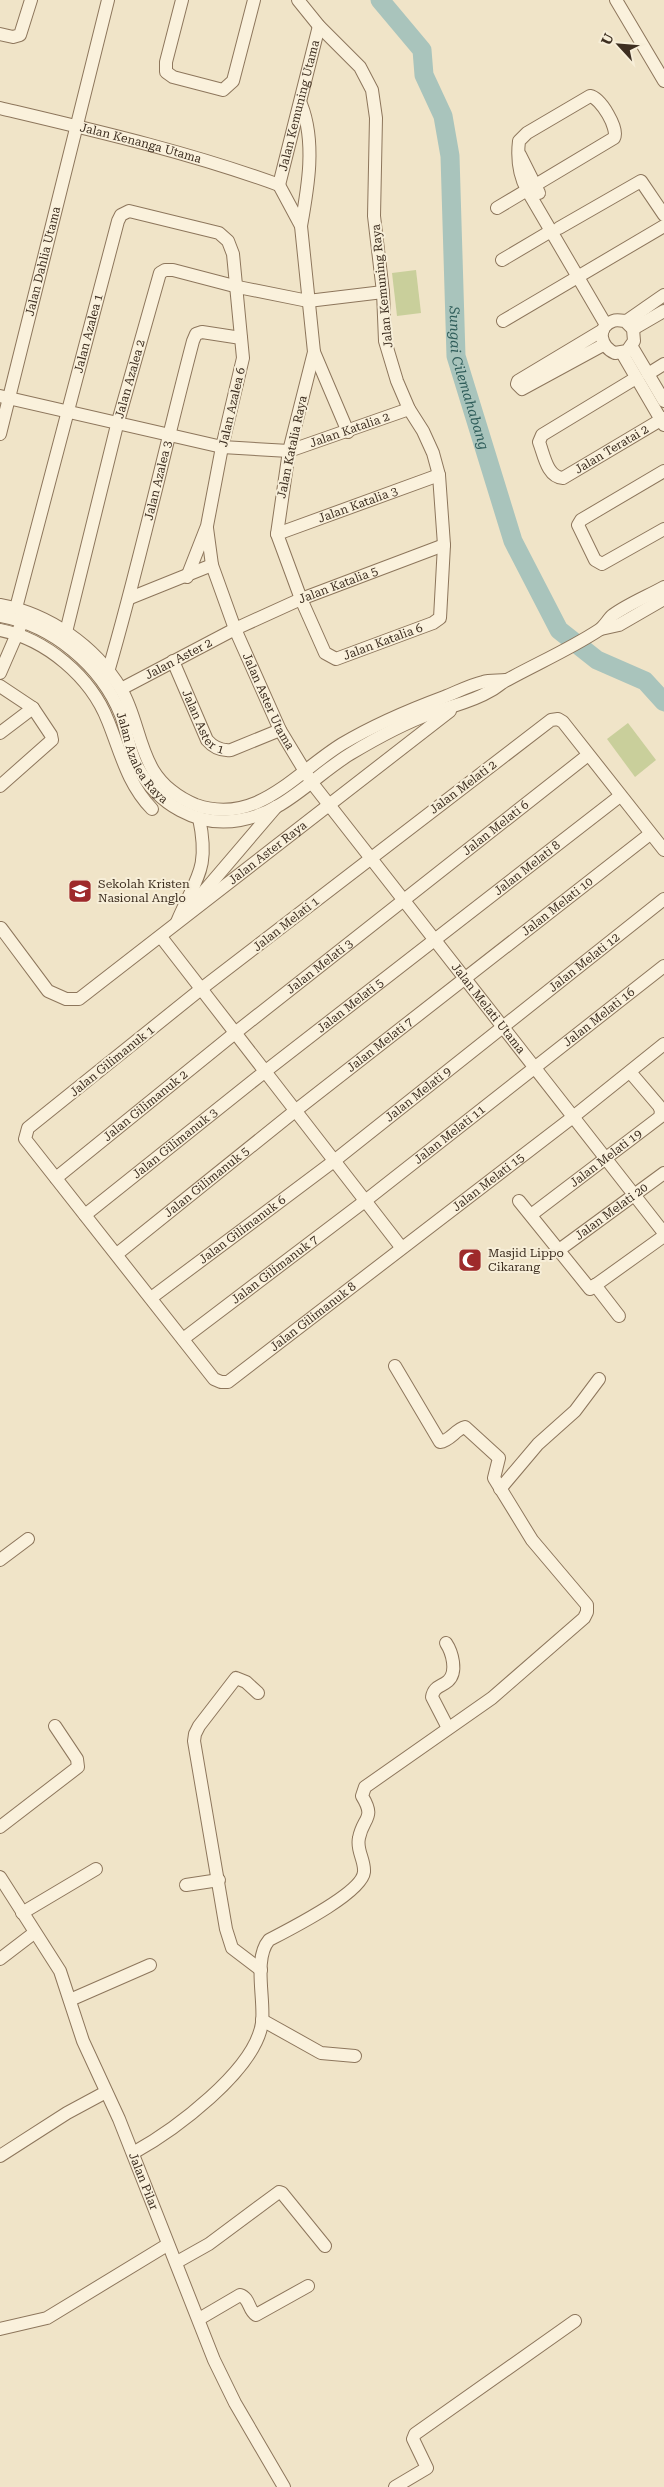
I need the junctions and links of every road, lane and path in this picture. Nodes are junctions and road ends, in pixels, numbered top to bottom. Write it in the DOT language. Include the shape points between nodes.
graph roads {
  1 [pos="31,0"];
  2 [pos="108,0"];
  3 [pos="182,0"];
  4 [pos="254,0"];
  5 [pos="298,0"];
  6 [pos="616,0"];
  7 [pos="319,26"];
  8 [pos="0,34"];
  9 [pos="664,82"];
  10 [pos="301,104"];
  11 [pos="0,108"];
  12 [pos="78,126"];
  13 [pos="279,185"];
  14 [pos="531,188"];
  15 [pos="497,208"];
  16 [pos="664,215"];
  17 [pos="301,226"];
  18 [pos="664,226"];
  19 [pos="555,230"];
  20 [pos="502,260"];
  21 [pos="582,275"];
  22 [pos="238,287"];
  23 [pos="383,292"];
  24 [pos="664,296"];
  25 [pos="308,300"];
  26 [pos="664,311"];
  27 [pos="503,321"];
  28 [pos="616,325"];
  29 [pos="241,338"];
  30 [pos="603,345"];
  31 [pos="627,350"];
  32 [pos="314,352"];
  33 [pos="664,364"];
  34 [pos="642,376"];
  35 [pos="5,397"];
  36 [pos="664,401"];
  37 [pos="409,409"];
  38 [pos="66,412"];
  39 [pos="663,421"];
  40 [pos="117,425"];
  41 [pos="348,432"];
  42 [pos="0,434"];
  43 [pos="168,436"];
  44 [pos="222,448"];
  45 [pos="289,451"];
  46 [pos="664,471"];
  47 [pos="439,475"];
  48 [pos="207,526"];
  49 [pos="664,529"];
  50 [pos="278,534"];
  51 [pos="444,545"];
  52 [pos="212,566"];
  53 [pos="187,577"];
  54 [pos="664,587"];
  55 [pos="130,598"];
  56 [pos="658,599"];
  57 [pos="301,600"];
  58 [pos="0,605"];
  59 [pos="16,608"];
  60 [pos="0,616"];
  61 [pos="440,618"];
  62 [pos="23,622"];
  63 [pos="235,629"];
  64 [pos="0,630"];
  65 [pos="66,632"];
  66 [pos="17,635"];
  67 [pos="174,661"];
  68 [pos="108,672"];
  69 [pos="0,673"];
  70 [pos="506,680"];
  71 [pos="0,686"];
  72 [pos="110,695"];
  73 [pos="455,706"];
  74 [pos="33,708"];
  75 [pos="280,730"];
  76 [pos="0,733"];
  77 [pos="588,755"];
  78 [pos="306,771"];
  79 [pos="312,783"];
  80 [pos="0,786"];
  81 [pos="157,794"];
  82 [pos="620,796"];
  83 [pos="330,806"];
  84 [pos="276,807"];
  85 [pos="199,818"];
  86 [pos="650,834"];
  87 [pos="664,850"];
  88 [pos="371,858"];
  89 [pos="664,899"];
  90 [pos="403,900"];
  91 [pos="177,922"];
  92 [pos="1,928"];
  93 [pos="161,937"];
  94 [pos="434,939"];
  95 [pos="664,966"];
  96 [pos="464,978"];
  97 [pos="201,989"];
  98 [pos="502,1027"];
  99 [pos="235,1033"];
  100 [pos="664,1044"];
  101 [pos="535,1068"];
  102 [pos="265,1071"];
  103 [pos="630,1072"];
  104 [pos="295,1111"];
  105 [pos="573,1117"];
  106 [pos="606,1159"];
  107 [pos="334,1161"];
  108 [pos="664,1173"];
  109 [pos="56,1178"];
  110 [pos="634,1195"];
  111 [pos="365,1201"];
  112 [pos="520,1201"];
  113 [pos="85,1215"];
  114 [pos="531,1215"];
  115 [pos="664,1235"];
  116 [pos="401,1247"];
  117 [pos="559,1250"];
  118 [pos="117,1254"];
  119 [pos="592,1287"];
  120 [pos="151,1298"];
  121 [pos="619,1316"];
  122 [pos="183,1339"];
  123 [pos="395,1366"];
  124 [pos="599,1379"];
  125 [pos="500,1489"];
  126 [pos="28,1539"];
  127 [pos="0,1560"];
  128 [pos="446,1643"];
  129 [pos="258,1693"];
  130 [pos="55,1726"];
  131 [pos="448,1728"];
  132 [pos="0,1827"];
  133 [pos="96,1869"];
  134 [pos="0,1877"];
  135 [pos="219,1880"];
  136 [pos="186,1885"];
  137 [pos="22,1913"];
  138 [pos="34,1933"];
  139 [pos="0,1959"];
  140 [pos="150,1965"];
  141 [pos="261,1970"];
  142 [pos="70,2000"];
  143 [pos="262,2020"];
  144 [pos="355,2056"];
  145 [pos="106,2092"];
  146 [pos="133,2153"];
  147 [pos="0,2156"];
  148 [pos="167,2245"];
  149 [pos="324,2246"];
  150 [pos="177,2262"];
  151 [pos="308,2286"];
  152 [pos="199,2319"];
  153 [pos="575,2321"];
  154 [pos="0,2330"];
  155 [pos="284,2487"];
  156 [pos="395,2487"];
  1 -- 8 [label="street" via="20,35"];
  2 -- 12 [label="street, Jalan Dahlia Utama"];
  3 -- 4 [label="street" via="166,72 173,77 223,90 233,81"];
  5 -- 7 [label="street, Jalan Kemuning Raya"];
  6 -- 9 [label="street"];
  7 -- 10 [label="street, Jalan Kemuning Utama"];
  7 -- 23 [label="street, Jalan Kemuning Raya" via="360,67 372,90 376,118 374,216"];
  10 -- 13 [label="street, Jalan Kemuning Utama"];
  10 -- 17 [label="street, Jalan Katalia Raya" via="309,134 306,201"];
  11 -- 12 [label="street, Jalan Kenanga Utama"];
  12 -- 13 [label="street, Jalan Kenanga Utama"];
  12 -- 35 [label="street, Jalan Dahlia Utama"];
  13 -- 17 [label="street, Jalan Katalia Raya"];
  14 -- 14 [label="street" via="522,180 519,153 522,137 590,96 598,99 615,129 614,138"];
  14 -- 15 [label="street"];
  14 -- 19 [label="street"];
  16 -- 19 [label="street" via="641,181"];
  17 -- 25 [label="street, Jalan Katalia Raya"];
  18 -- 21 [label="street"];
  19 -- 20 [label="street"];
  19 -- 21 [label="street"];
  21 -- 27 [label="street"];
  21 -- 28 [label="street"];
  22 -- 25 [label="street, Jalan Azalea 2"];
  22 -- 29 [label="street, Jalan Azalea 6"];
  22 -- 38 [label="street, Jalan Azalea 1" via="233,254 225,236 129,211 121,215"];
  22 -- 40 [label="street, Jalan Azalea 2" via="173,270 160,273"];
  23 -- 25 [label="street, Jalan Azalea 2"];
  23 -- 37 [label="street, Jalan Kemuning Raya" via="385,341"];
  24 -- 28 [label="street"];
  25 -- 32 [label="street, Jalan Katalia Raya"];
  26 -- 28 [label="street"];
  28 -- 30 [label="street"];
  28 -- 30 [label="street" via="517,384 522,389"];
  28 -- 31 [label="street" via="634,341"];
  29 -- 43 [label="street, Jalan Azalea 3" via="202,332 196,334"];
  29 -- 44 [label="street, Jalan Azalea 6" via="242,366"];
  30 -- 31 [label="street" via="615,354"];
  31 -- 34 [label="street"];
  32 -- 41 [label="street, Jalan Katalia Raya"];
  32 -- 45 [label="street, Jalan Katalia Raya"];
  33 -- 34 [label="street"];
  34 -- 36 [label="street"];
  34 -- 39 [label="street"];
  34 -- 39 [label="street, Jalan Teratai 2" via="542,435 539,442 551,473 563,478"];
  35 -- 38 [label="street"];
  35 -- 42 [label="street, Jalan Dahlia Utama"];
  37 -- 41 [label="street, Jalan Katalia 2"];
  37 -- 47 [label="street, Jalan Kemuning Raya" via="424,431"];
  38 -- 40 [label="street"];
  38 -- 59 [label="street, Jalan Azalea 1"];
  40 -- 43 [label="street"];
  40 -- 65 [label="street, Jalan Azalea 2"];
  41 -- 45 [label="street, Jalan Katalia 2"];
  43 -- 44 [label="street"];
  43 -- 55 [label="street, Jalan Azalea 3"];
  44 -- 45 [label="street"];
  44 -- 48 [label="street, Jalan Azalea 6"];
  45 -- 50 [label="street, Jalan Katalia Raya"];
  46 -- 49 [label="street" via="581,520 578,525 595,560 602,564"];
  47 -- 50 [label="street, Jalan Katalia 3"];
  47 -- 51 [label="street, Jalan Kemuning Raya"];
  48 -- 52 [label="street, Jalan Azalea 6"];
  48 -- 53 [label="street, Jalan Azalea 6"];
  50 -- 57 [label="street, Jalan Katalia Raya"];
  51 -- 57 [label="street, Jalan Katalia 5"];
  51 -- 61 [label="street, Jalan Kemuning Raya"];
  52 -- 53 [label="street"];
  52 -- 63 [label="street, Jalan Azalea 6"];
  53 -- 55 [label="street"];
  54 -- 56 [label="street"];
  55 -- 68 [label="street, Jalan Azalea 3"];
  56 -- 70 [label="street" via="619,626 601,628"];
  57 -- 61 [label="street, Jalan Katalia 6" via="326,653 336,659"];
  57 -- 63 [label="street, Jalan Katalia 5"];
  58 -- 59 [label="street, Jalan Azalea Raya"];
  59 -- 65 [label="street, Jalan Azalea Raya" via="43,618"];
  60 -- 62 [label="street, Jalan Azalea Raya"];
  62 -- 66 [label="street"];
  62 -- 72 [label="street, Jalan Azalea Raya" via="72,649"];
  63 -- 67 [label="street, Jalan Aster 2"];
  63 -- 75 [label="street, Jalan Aster Utama"];
  64 -- 66 [label="street"];
  65 -- 68 [label="street, Jalan Azalea Raya"];
  66 -- 69 [label="street"];
  66 -- 72 [label="street" via="60,658 77,674"];
  67 -- 72 [label="street, Jalan Aster 2"];
  67 -- 75 [label="street, Jalan Aster 1" via="212,745 224,751 231,750"];
  68 -- 72 [label="street, Jalan Azalea Raya"];
  70 -- 73 [label="street, Jalan Aster Raya" via="490,692"];
  70 -- 78 [label="street" via="484,681 387,720 341,745"];
  71 -- 74 [label="street"];
  72 -- 78 [label="street, Jalan Azalea Raya" via="159,781 189,802 222,810 244,808 270,797"];
  72 -- 81 [label="street, Jalan Azalea Raya" via="120,714 134,759"];
  72 -- 81 [label="street" via="126,774 149,807"];
  73 -- 79 [label="street, Jalan Aster Raya" via="431,713 349,755"];
  73 -- 83 [label="street, Jalan Aster Raya"];
  74 -- 76 [label="street"];
  74 -- 80 [label="street" via="51,735 50,745"];
  75 -- 78 [label="street, Jalan Aster Utama"];
  77 -- 82 [label="street"];
  77 -- 88 [label="street, Jalan Melati 2" via="563,722 551,720"];
  77 -- 90 [label="street, Jalan Melati 6"];
  78 -- 79 [label="street, Jalan Aster Utama"];
  79 -- 83 [label="street, Jalan Melati Utama"];
  79 -- 84 [label="street, Jalan Azalea Raya"];
  81 -- 85 [label="street, Jalan Azalea Raya" via="181,811"];
  82 -- 86 [label="street"];
  82 -- 94 [label="street, Jalan Melati 8"];
  83 -- 88 [label="street, Jalan Melati Utama"];
  83 -- 91 [label="street, Jalan Aster Raya"];
  84 -- 85 [label="street, Jalan Azalea Raya" via="239,821 218,822"];
  84 -- 91 [label="street"];
  85 -- 91 [label="street" via="204,846 201,871"];
  86 -- 87 [label="street"];
  86 -- 96 [label="street, Jalan Melati 10"];
  88 -- 90 [label="street, Jalan Melati Utama"];
  88 -- 97 [label="street, Jalan Melati 1"];
  89 -- 98 [label="street, Jalan Melati 12"];
  90 -- 94 [label="street, Jalan Melati Utama"];
  90 -- 99 [label="street, Jalan Melati 3"];
  91 -- 93 [label="street, Jalan Aster Raya"];
  92 -- 93 [label="street, Jalan Aster Raya" via="48,991 66,999 79,999"];
  93 -- 97 [label="street"];
  94 -- 96 [label="street, Jalan Melati Utama"];
  94 -- 102 [label="street, Jalan Melati 5"];
  95 -- 101 [label="street, Jalan Melati 16"];
  96 -- 98 [label="street, Jalan Melati Utama"];
  96 -- 104 [label="street, Jalan Melati 7"];
  97 -- 99 [label="street"];
  97 -- 109 [label="street, Jalan Gilimanuk 1" via="28,1128 25,1139"];
  98 -- 101 [label="street, Jalan Melati Utama"];
  98 -- 107 [label="street, Jalan Melati 9"];
  99 -- 102 [label="street"];
  99 -- 109 [label="street, Jalan Gilimanuk 2"];
  100 -- 103 [label="street, Jalan Melati 15"];
  101 -- 105 [label="street, Jalan Melati Utama"];
  101 -- 111 [label="street, Jalan Melati 11"];
  102 -- 104 [label="street"];
  102 -- 113 [label="street, Jalan Gilimanuk 3"];
  103 -- 105 [label="street, Jalan Melati 15"];
  103 -- 106 [label="street, Jalan Melati 19" via="659,1106 660,1117"];
  104 -- 107 [label="street"];
  104 -- 118 [label="street, Jalan Gilimanuk 5"];
  105 -- 106 [label="street, Jalan Melati Utama"];
  105 -- 116 [label="street, Jalan Melati 15"];
  106 -- 110 [label="street, Jalan Melati Utama"];
  106 -- 114 [label="street, Jalan Melati 19"];
  107 -- 111 [label="street"];
  107 -- 120 [label="street, Jalan Gilimanuk 6"];
  108 -- 110 [label="street, Jalan Melati 20"];
  109 -- 113 [label="street"];
  110 -- 115 [label="street, Jalan Melati Utama"];
  110 -- 117 [label="street, Jalan Melati 20"];
  111 -- 116 [label="street"];
  111 -- 122 [label="street, Jalan Gilimanuk 7"];
  112 -- 114 [label="street"];
  113 -- 118 [label="street"];
  114 -- 117 [label="street"];
  115 -- 119 [label="street"];
  116 -- 122 [label="street, Jalan Gilimanuk 8" via="228,1382 214,1379"];
  117 -- 119 [label="street"];
  118 -- 120 [label="street"];
  119 -- 121 [label="street"];
  120 -- 122 [label="street"];
  123 -- 125 [label="street" via="440,1442 466,1428 499,1458 493,1476"];
  124 -- 125 [label="street" via="575,1411 538,1444"];
  125 -- 131 [label="street" via="532,1540 587,1605 587,1612 492,1698"];
  126 -- 127 [label="street"];
  128 -- 131 [label="street" via="453,1659 451,1676 433,1690 432,1697"];
  129 -- 135 [label="street" via="236,1678 195,1734"];
  130 -- 132 [label="street" via="77,1759 78,1767"];
  131 -- 141 [label="street" via="365,1787 362,1796 370,1817 359,1838 358,1850 364,1871 361,1878 356,1886 330,1906 269,1940 262,1952"];
  133 -- 137 [label="street"];
  134 -- 137 [label="street, Jalan Pilar"];
  135 -- 136 [label="street"];
  135 -- 141 [label="street" via="232,1948"];
  137 -- 138 [label="street, Jalan Pilar"];
  138 -- 139 [label="street"];
  138 -- 142 [label="street, Jalan Pilar" via="60,1971"];
  140 -- 142 [label="street"];
  141 -- 143 [label="street"];
  142 -- 145 [label="street, Jalan Pilar" via="83,2041"];
  143 -- 144 [label="street" via="321,2053"];
  143 -- 146 [label="street" via="255,2044 209,2100"];
  145 -- 146 [label="street, Jalan Pilar"];
  145 -- 147 [label="street"];
  146 -- 148 [label="street, Jalan Pilar"];
  148 -- 150 [label="street, Jalan Pilar"];
  148 -- 154 [label="street" via="47,2318"];
  149 -- 150 [label="street" via="279,2192 209,2244"];
  150 -- 152 [label="street, Jalan Pilar"];
  151 -- 152 [label="street" via="256,2315 247,2299 240,2295"];
  152 -- 155 [label="street, Jalan Pilar" via="234,2403"];
  153 -- 156 [label="street" via="415,2434 413,2439 427,2468"];
}
